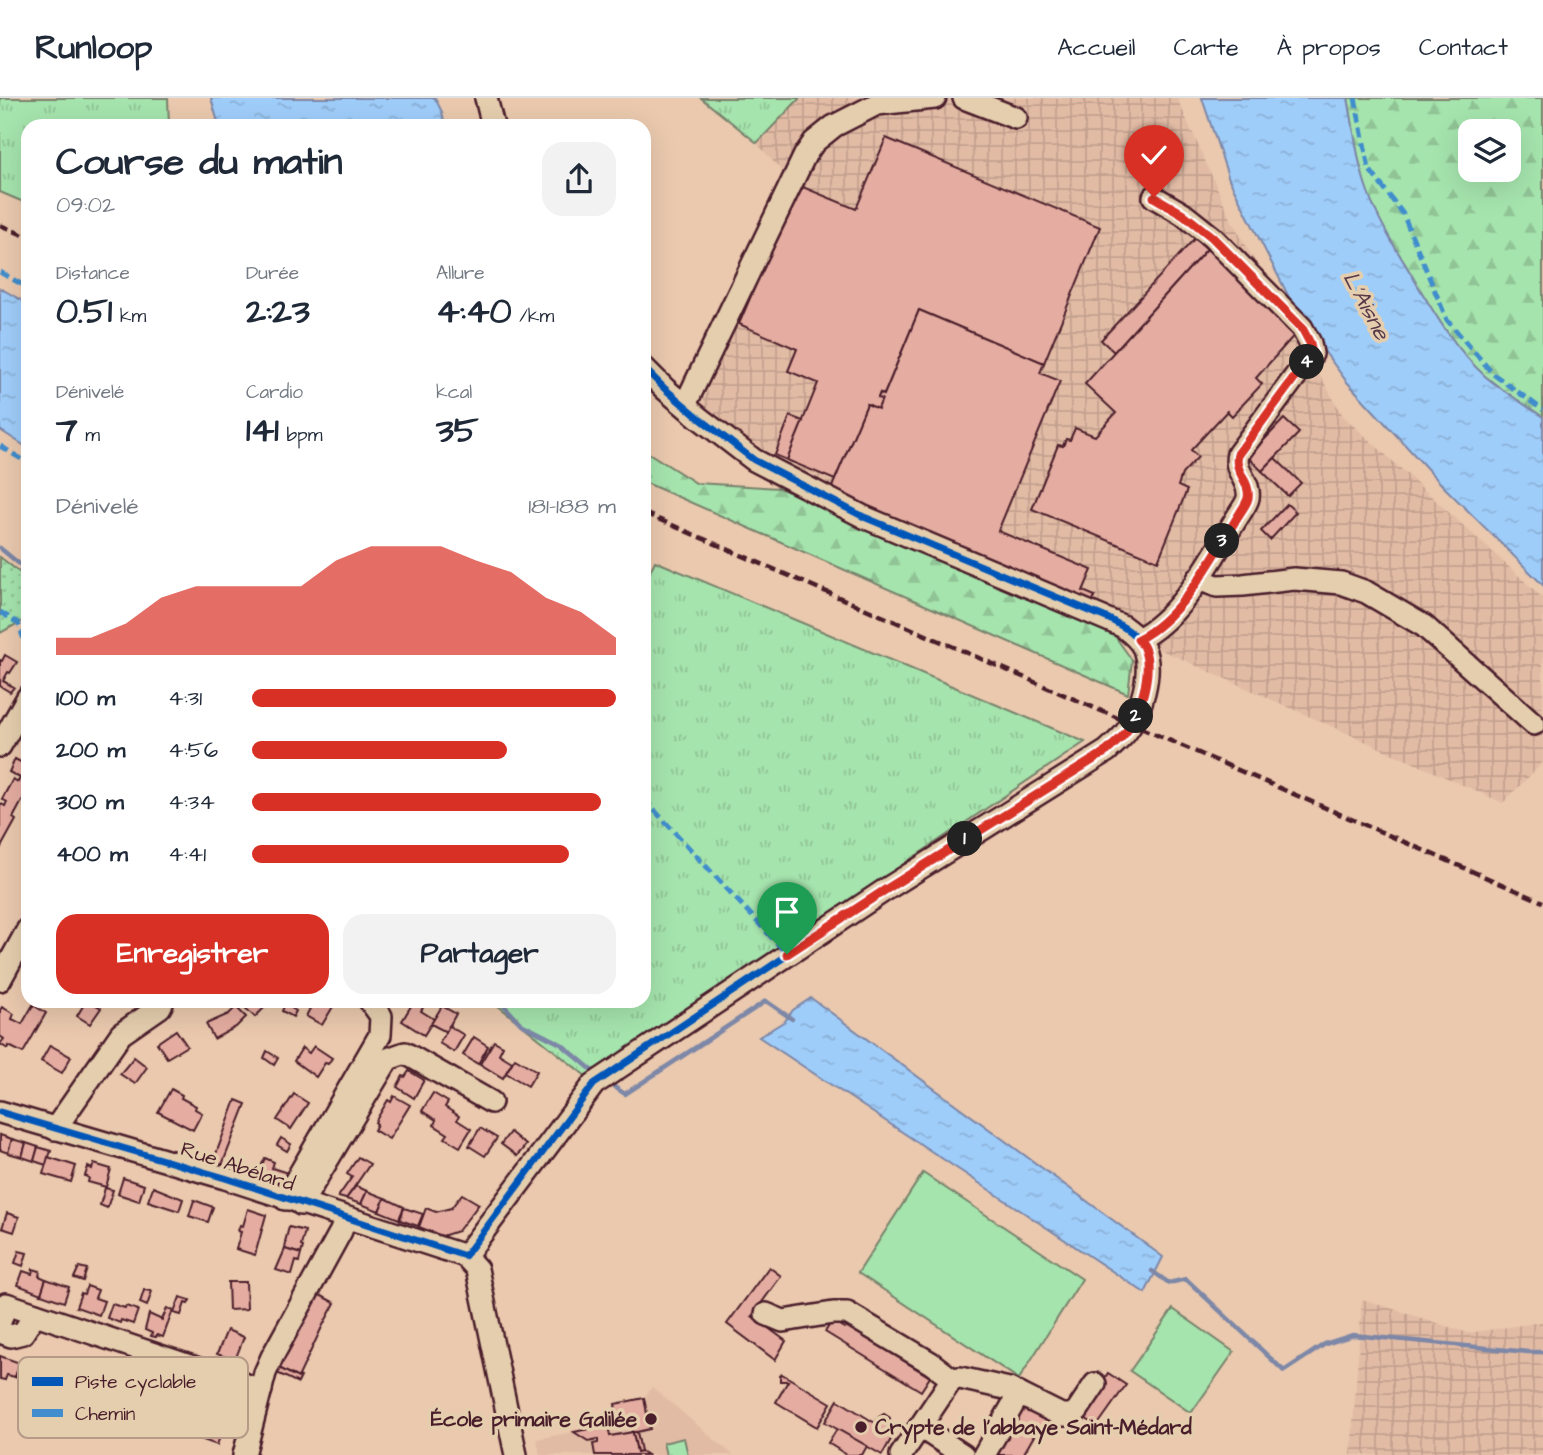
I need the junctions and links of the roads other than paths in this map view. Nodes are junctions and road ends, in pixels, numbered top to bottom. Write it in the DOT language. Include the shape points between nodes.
graph roads {
  1 [pos="486,98"];
  2 [pos="935,98"];
  3 [pos="964,98"];
  4 [pos="1016,118"];
  5 [pos="491,119"];
  6 [pos="1154,197"];
  7 [pos="651,374"];
  8 [pos="685,405"];
  9 [pos="1198,579"];
  10 [pos="1138,639"];
  11 [pos="21,710"];
  12 [pos="1534,724"];
  13 [pos="0,747"];
  14 [pos="21,942"];
  15 [pos="0,980"];
  16 [pos="159,1008"];
  17 [pos="375,1008"];
  18 [pos="491,1102"];
  19 [pos="0,1112"];
  20 [pos="55,1129"];
  21 [pos="293,1201"];
  22 [pos="345,1218"];
  23 [pos="465,1255"];
  24 [pos="35,1314"];
  25 [pos="766,1314"];
  26 [pos="0,1322"];
  27 [pos="0,1332"];
  28 [pos="163,1357"];
  29 [pos="952,1379"];
  30 [pos="1095,1384"];
  31 [pos="248,1386"];
  32 [pos="261,1390"];
  33 [pos="1019,1394"];
  34 [pos="920,1427"];
  35 [pos="244,1455"];
  36 [pos="516,1455"];
  37 [pos="901,1455"];
  38 [pos="963,1455"];
  39 [pos="984,1455"];
  1 -- 5 [label="street"];
  2 -- 8 [label="street" via="877,104 814,142"];
  3 -- 4 [label="street"];
  6 -- 9 [label="street" via="1212,237 1302,328 1312,354 1238,454 1236,463 1248,499"];
  7 -- 8 [label="street"];
  8 -- 10 [label="street" via="754,460 816,493 1109,620"];
  9 -- 10 [label="street" via="1185,600"];
  9 -- 12 [label="street" via="1217,586 1294,579 1341,583 1366,592 1424,626"];
  10 -- 23 [label="street" via="1147,660 1144,691 1133,720 1107,751 874,897 594,1084"];
  11 -- 13 [label="street"];
  14 -- 15 [label="street"];
  16 -- 20 [label="street" via="121,1034"];
  17 -- 21 [label="street" via="381,1016 380,1035"];
  18 -- 21 [label="street" via="404,1053 388,1059"];
  19 -- 20 [label="street, Rue Abélard"];
  20 -- 21 [label="street, Rue Abélard"];
  21 -- 22 [label="street, Rue Abélard"];
  22 -- 23 [label="street, Rue Abélard"];
  22 -- 32 [label="street" via="272,1357"];
  23 -- 36 [label="street" via="477,1269"];
  24 -- 26 [label="street" via="6,1304"];
  24 -- 27 [label="street" via="23,1333 11,1336"];
  24 -- 28 [label="street"];
  25 -- 29 [label="street" via="783,1321 847,1313"];
  29 -- 33 [label="street"];
  29 -- 34 [label="street"];
  30 -- 33 [label="street" via="1071,1415 1061,1415"];
  31 -- 32 [label="street"];
  32 -- 35 [label="street"];
  33 -- 39 [label="street"];
  34 -- 37 [label="street"];
  34 -- 38 [label="street"];
}
